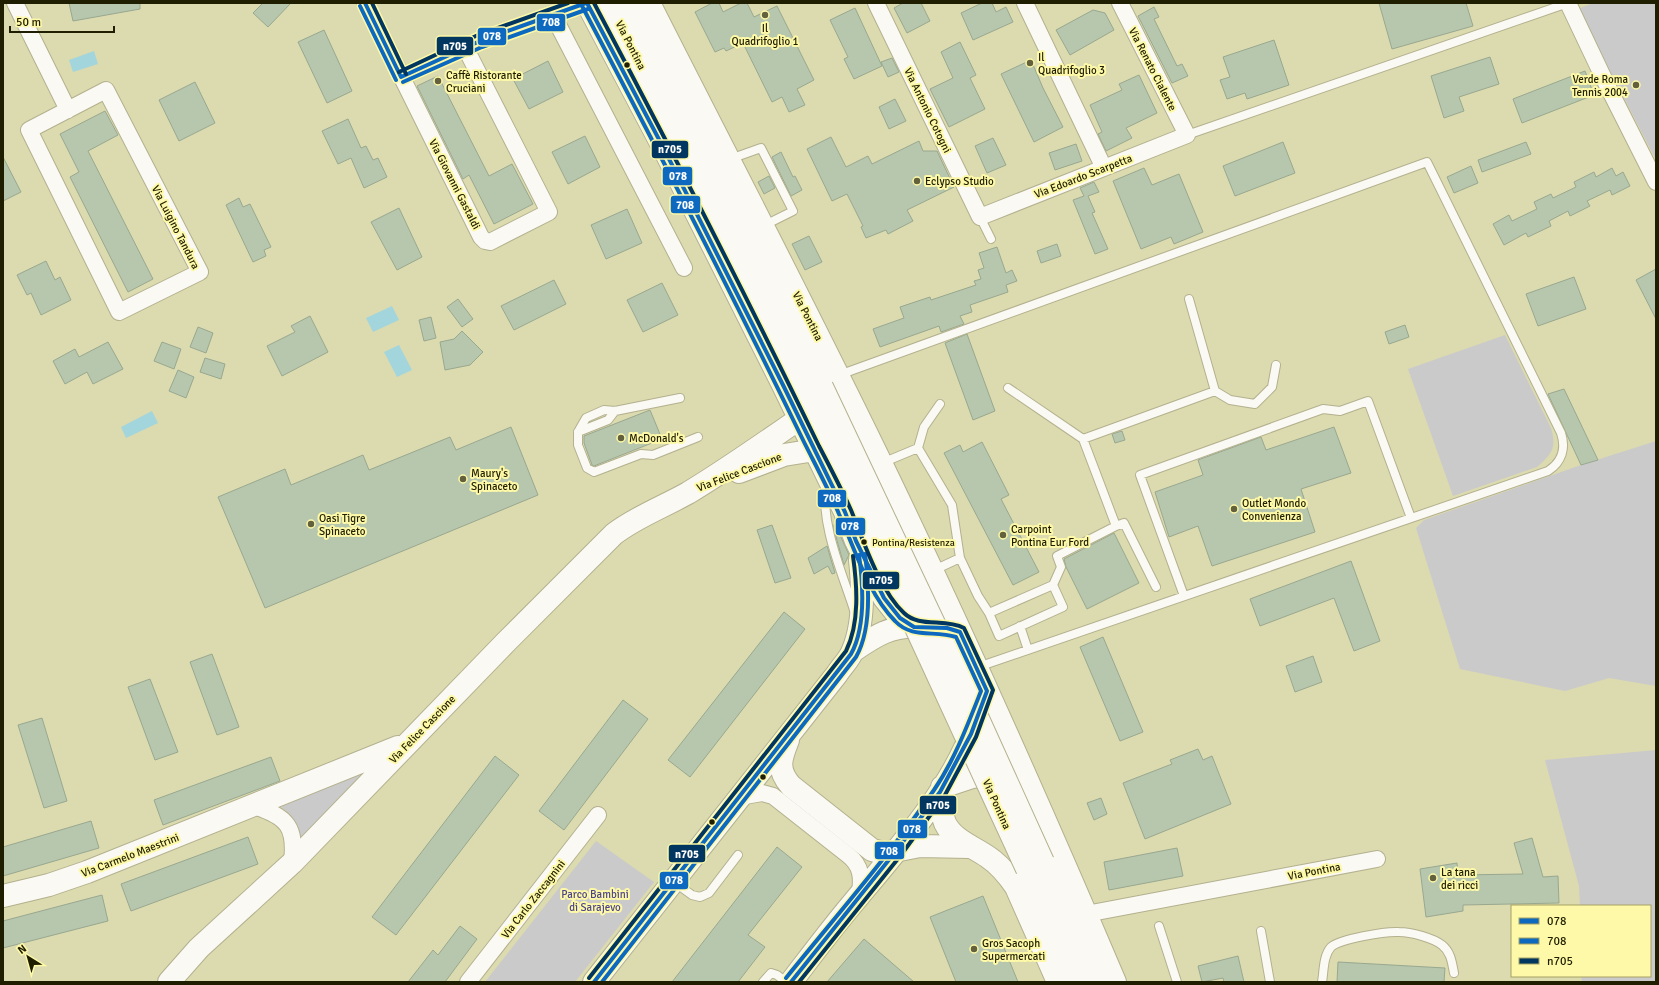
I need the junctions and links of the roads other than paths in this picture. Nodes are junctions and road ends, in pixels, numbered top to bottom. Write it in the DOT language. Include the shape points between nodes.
graph roads {
  1 [pos="15,3"];
  2 [pos="365,3"];
  3 [pos="587,3"];
  4 [pos="610,3"];
  5 [pos="628,3"];
  6 [pos="649,3"];
  7 [pos="876,3"];
  8 [pos="1025,3"];
  9 [pos="1120,3"];
  10 [pos="1568,3"];
  11 [pos="553,15"];
  12 [pos="466,47"];
  13 [pos="401,77"];
  14 [pos="68,110"];
  15 [pos="1187,136"];
  16 [pos="728,159"];
  17 [pos="1104,168"];
  18 [pos="1656,182"];
  19 [pos="980,217"];
  20 [pos="762,226"];
  21 [pos="991,239"];
  22 [pos="684,268"];
  23 [pos="1189,299"];
  24 [pos="1276,365"];
  25 [pos="821,385"];
  26 [pos="1008,388"];
  27 [pos="1215,391"];
  28 [pos="680,398"];
  29 [pos="940,404"];
  30 [pos="799,419"];
  31 [pos="698,437"];
  32 [pos="1083,439"];
  33 [pos="918,448"];
  34 [pos="814,450"];
  35 [pos="881,463"];
  36 [pos="827,476"];
  37 [pos="688,493"];
  38 [pos="1411,518"];
  39 [pos="1116,526"];
  40 [pos="856,541"];
  41 [pos="960,558"];
  42 [pos="932,571"];
  43 [pos="1053,584"];
  44 [pos="1156,587"];
  45 [pos="1184,596"];
  46 [pos="945,601"];
  47 [pos="989,613"];
  48 [pos="859,624"];
  49 [pos="1020,626"];
  50 [pos="921,627"];
  51 [pos="960,632"];
  52 [pos="1028,650"];
  53 [pos="853,651"];
  54 [pos="976,668"];
  55 [pos="987,691"];
  56 [pos="791,731"];
  57 [pos="408,743"];
  58 [pos="1031,789"];
  59 [pos="941,790"];
  60 [pos="739,798"];
  61 [pos="254,806"];
  62 [pos="598,815"];
  63 [pos="969,847"];
  64 [pos="896,851"];
  65 [pos="738,855"];
  66 [pos="1377,859"];
  67 [pos="292,864"];
  68 [pos="1035,866"];
  69 [pos="673,882"];
  70 [pos="860,894"];
  71 [pos="3,896"];
  72 [pos="1086,914"];
  73 [pos="1159,926"];
  74 [pos="1261,930"];
  75 [pos="1454,973"];
  76 [pos="169,982"];
  77 [pos="468,982"];
  78 [pos="594,982"];
  79 [pos="763,982"];
  80 [pos="786,982"];
  81 [pos="791,982"];
  82 [pos="1058,982"];
  83 [pos="1076,982"];
  84 [pos="1095,982"];
  85 [pos="1115,982"];
  86 [pos="1177,982"];
  87 [pos="1270,982"];
  88 [pos="1322,982"];
  1 -- 14 [label="street"];
  2 -- 13 [label="street, Via Giovanni Gastaldi"];
  3 -- 11 [label="street"];
  3 -- 30 [label="main road, Via Pontina"];
  4 -- 25 [label="main road, Via Pontina"];
  5 -- 25 [label="main road, Via Pontina"];
  6 -- 16 [label="main road, Via Pontina"];
  7 -- 19 [label="street, Via Antonio Cotogni"];
  8 -- 17 [label="street"];
  9 -- 15 [label="street, Via Renato Cialente"];
  10 -- 15 [label="lane"];
  10 -- 18 [label="street"];
  11 -- 12 [label="street"];
  11 -- 22 [label="street"];
  12 -- 13 [label="street"];
  12 -- 13 [label="street, Via Giovanni Gastaldi" via="549,212 493,241 485,241 482,237"];
  14 -- 14 [label="street, Via Luigino Tandura" via="29,130 119,312 200,272 106,90"];
  15 -- 17 [label="street, Via Edoardo Scarpetta"];
  16 -- 20 [label="main road, Via Pontina"];
  16 -- 20 [label="lane" via="761,148 793,210"];
  17 -- 19 [label="street, Via Edoardo Scarpetta"];
  19 -- 21 [label="lane"];
  20 -- 25 [label="main road, Via Pontina"];
  23 -- 27 [label="lane"];
  24 -- 27 [label="lane" via="1272,387 1255,404 1230,400"];
  25 -- 35 [label="main road, Via Pontina"];
  25 -- 38 [label="lane" via="1426,162 1554,418 1564,445 1560,460 1548,471"];
  25 -- 68 [label="main road, Via Pontina, bridge" via="909,612"];
  26 -- 32 [label="lane"];
  27 -- 32 [label="lane"];
  28 -- 31 [label="lane" via="615,411 604,410 586,418 578,432 578,445 587,468 594,472 641,454 653,455"];
  29 -- 33 [label="lane" via="924,427"];
  30 -- 34 [label="main road, Via Pontina"];
  30 -- 37 [label="main road, Via Felice Cascione"];
  32 -- 39 [label="lane"];
  33 -- 35 [label="lane"];
  33 -- 41 [label="lane" via="952,505"];
  34 -- 36 [label="main road, Via Pontina"];
  34 -- 37 [label="main road, Via Felice Cascione" via="779,456"];
  35 -- 42 [label="main road, Via Pontina"];
  36 -- 40 [label="main road, Via Pontina"];
  36 -- 48 [label="lane" via="824,496 828,528"];
  37 -- 57 [label="main road, Via Felice Cascione" via="614,534"];
  38 -- 45 [label="lane"];
  38 -- 45 [label="lane" via="1368,401 1340,411 1323,409 1140,475"];
  39 -- 43 [label="lane" via="1057,556 1061,567"];
  39 -- 44 [label="lane" via="1124,523"];
  40 -- 48 [label="main road, Via Pontina" via="862,588"];
  40 -- 50 [label="main road, Via Pontina" via="887,604 900,618"];
  41 -- 42 [label="lane"];
  41 -- 47 [label="lane"];
  42 -- 46 [label="main road, Via Pontina"];
  43 -- 47 [label="lane"];
  43 -- 49 [label="lane" via="1063,607"];
  45 -- 52 [label="lane"];
  46 -- 50 [label="main road" via="945,608 940,617"];
  46 -- 51 [label="main road, Via Pontina"];
  47 -- 49 [label="lane" via="999,636"];
  48 -- 53 [label="main road, Via Pontina"];
  49 -- 52 [label="lane"];
  50 -- 51 [label="main road" via="946,628"];
  50 -- 53 [label="main road" via="885,631"];
  51 -- 54 [label="main road, Via Pontina"];
  52 -- 54 [label="lane"];
  53 -- 56 [label="main road"];
  54 -- 55 [label="main road, Via Pontina"];
  55 -- 58 [label="main road, Via Pontina"];
  55 -- 59 [label="main road" via="971,734"];
  56 -- 60 [label="main road"];
  56 -- 64 [label="main road" via="780,763 786,781 872,850 884,853"];
  57 -- 61 [label="main road, Via Carmelo Maestrini"];
  57 -- 67 [label="main road, Via Felice Cascione"];
  58 -- 59 [label="main road" via="1015,776 996,774 972,777"];
  58 -- 72 [label="main road, Via Pontina"];
  59 -- 63 [label="main road" via="945,823 951,832"];
  59 -- 64 [label="main road"];
  60 -- 69 [label="main road"];
  60 -- 70 [label="street" via="762,793 773,796 848,855 861,872"];
  61 -- 67 [label="street" via="276,814 286,824 293,841"];
  61 -- 71 [label="main road, Via Carmelo Maestrini" via="81,874"];
  62 -- 77 [label="street, Via Carlo Zaccagnini"];
  63 -- 64 [label="main road" via="928,846"];
  63 -- 82 [label="main road" via="996,864 1016,887"];
  64 -- 70 [label="main road"];
  65 -- 69 [label="lane" via="709,893 700,897 692,895"];
  66 -- 72 [label="street, Via Pontina"];
  67 -- 76 [label="main road, Via Felice Cascione" via="199,948"];
  68 -- 83 [label="main road, Via Pontina"];
  68 -- 84 [label="main road, Via Pontina"];
  69 -- 78 [label="main road"];
  70 -- 81 [label="main road"];
  72 -- 85 [label="main road, Via Pontina"];
  73 -- 86 [label="lane"];
  74 -- 87 [label="lane"];
  75 -- 88 [label="lane" via="1451,956 1442,945 1413,933 1398,932 1346,940 1332,946 1326,955"];
  79 -- 80 [label="lane" via="771,973"];
}
